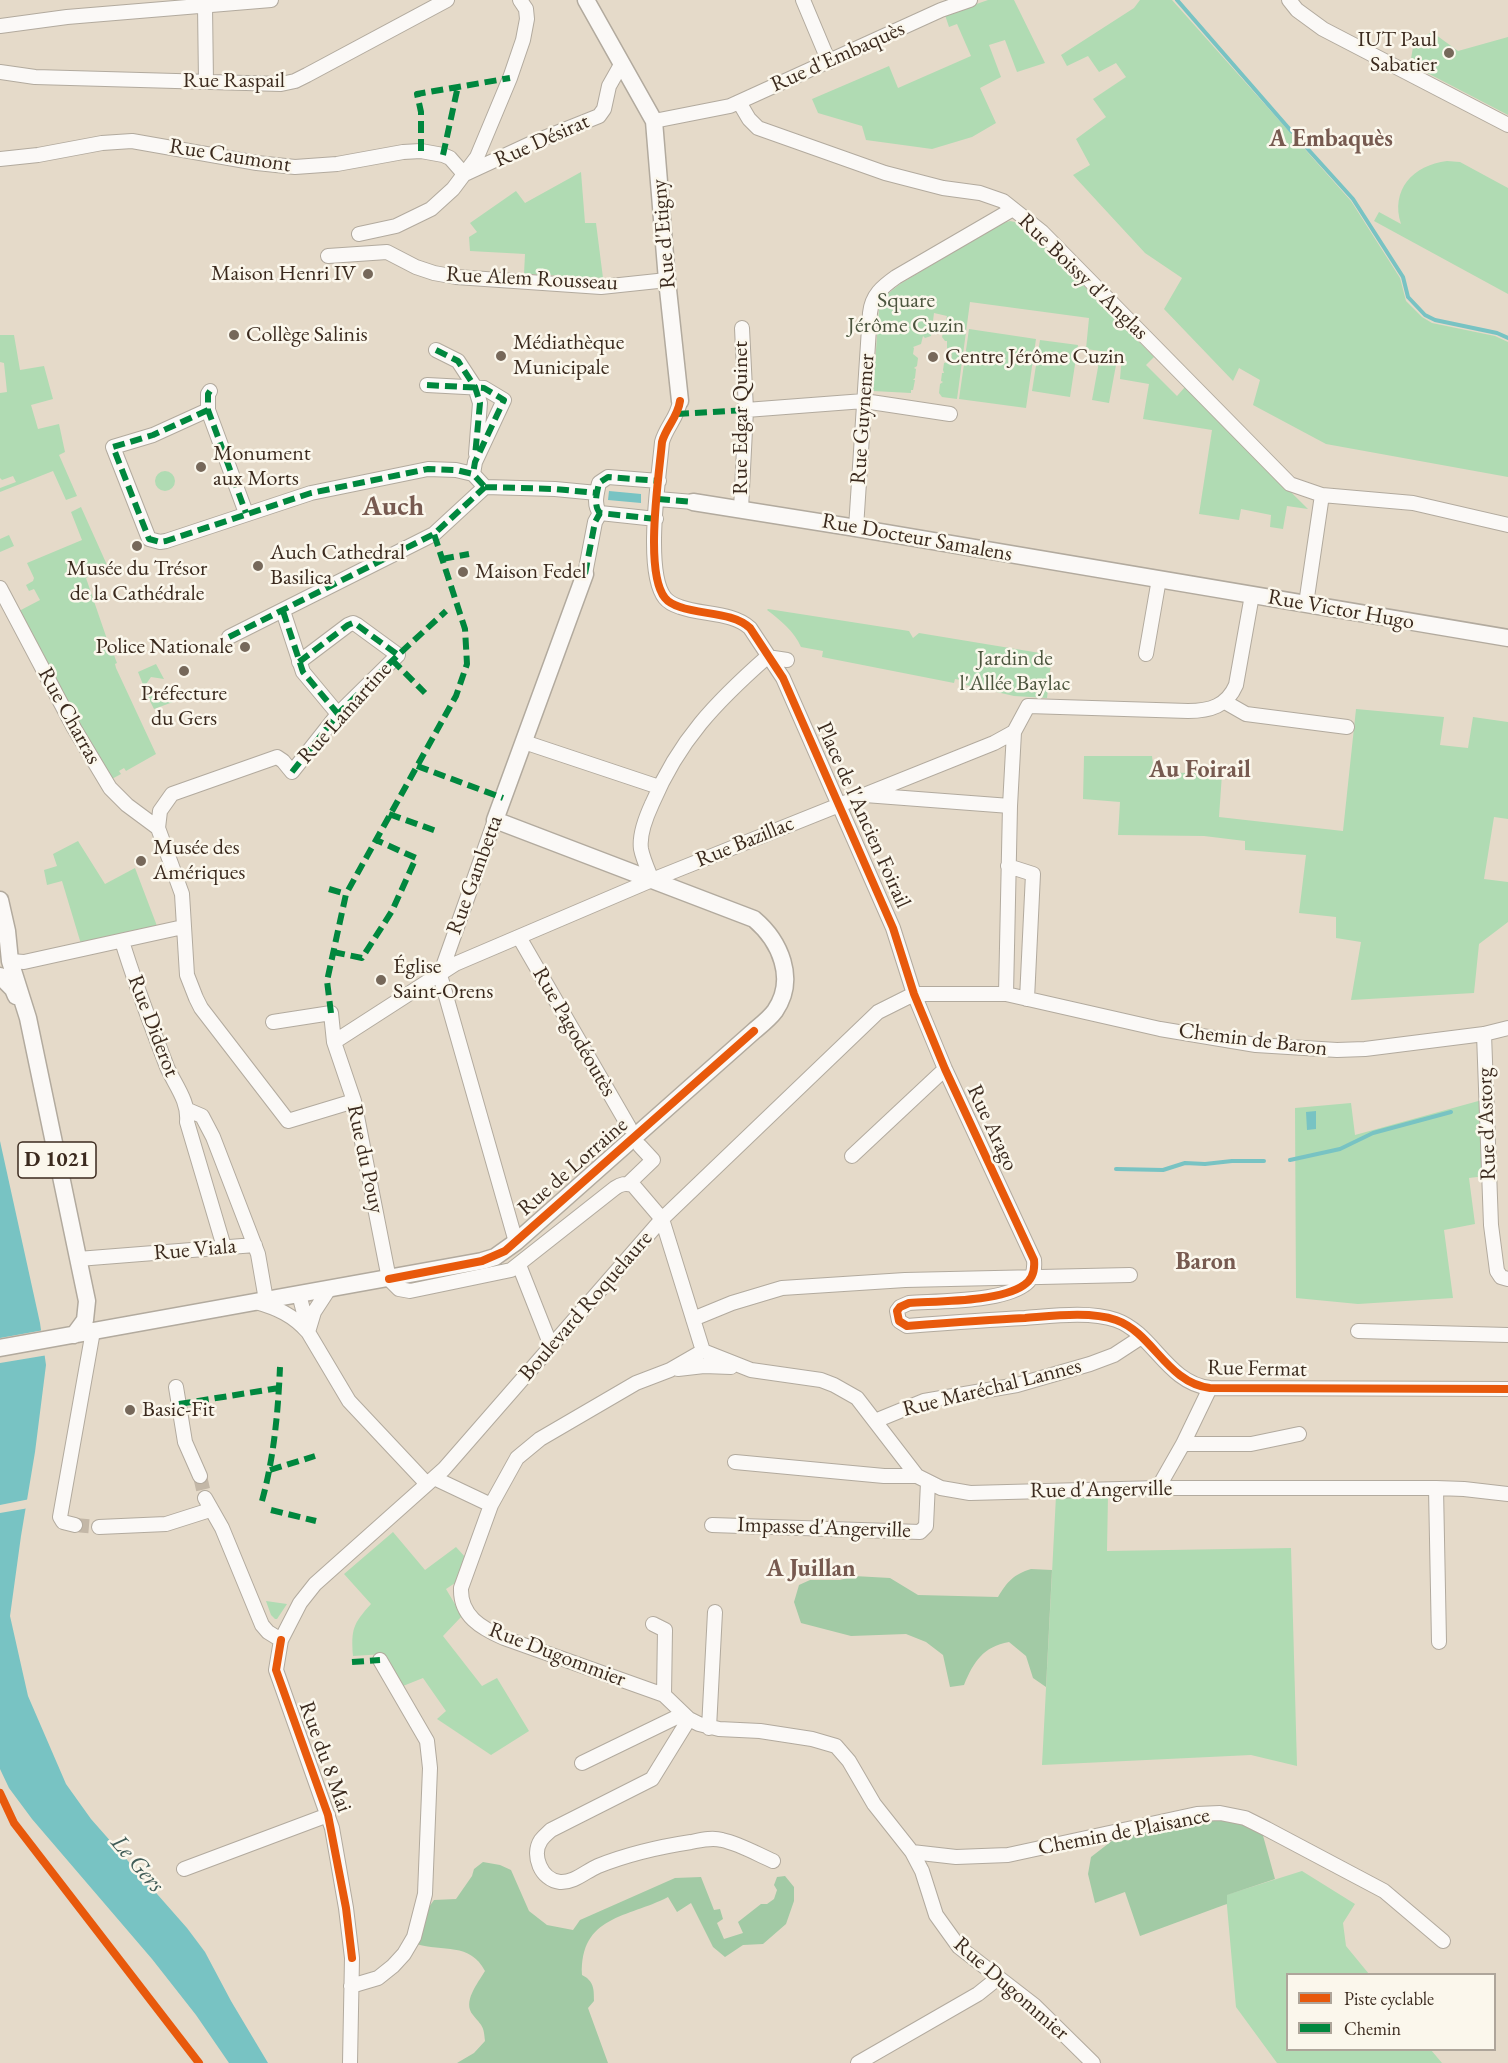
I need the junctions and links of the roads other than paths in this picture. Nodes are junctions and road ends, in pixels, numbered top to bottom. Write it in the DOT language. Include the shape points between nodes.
graph roads {
  1 [pos="271,0"];
  2 [pos="447,0"];
  3 [pos="586,0"];
  4 [pos="803,0"];
  5 [pos="970,0"];
  6 [pos="1289,0"];
  7 [pos="523,4"];
  8 [pos="205,6"];
  9 [pos="0,26"];
  10 [pos="829,62"];
  11 [pos="622,63"];
  12 [pos="0,72"];
  13 [pos="206,82"];
  14 [pos="739,102"];
  15 [pos="654,121"];
  16 [pos="1508,125"];
  17 [pos="0,159"];
  18 [pos="464,174"];
  19 [pos="1013,209"];
  20 [pos="359,234"];
  21 [pos="328,256"];
  22 [pos="667,280"];
  23 [pos="742,328"];
  24 [pos="436,350"];
  25 [pos="426,385"];
  26 [pos="476,387"];
  27 [pos="210,391"];
  28 [pos="680,401"];
  29 [pos="864,401"];
  30 [pos="208,410"];
  31 [pos="746,410"];
  32 [pos="950,414"];
  33 [pos="474,468"];
  34 [pos="659,482"];
  35 [pos="484,488"];
  36 [pos="597,493"];
  37 [pos="1322,495"];
  38 [pos="658,499"];
  39 [pos="693,502"];
  40 [pos="741,509"];
  41 [pos="246,513"];
  42 [pos="600,513"];
  43 [pos="656,519"];
  44 [pos="1508,525"];
  45 [pos="856,528"];
  46 [pos="585,574"];
  47 [pos="1167,580"];
  48 [pos="0,588"];
  49 [pos="661,591"];
  50 [pos="1252,595"];
  51 [pos="1306,604"];
  52 [pos="283,611"];
  53 [pos="230,637"];
  54 [pos="1508,638"];
  55 [pos="1146,654"];
  56 [pos="767,657"];
  57 [pos="787,660"];
  58 [pos="299,662"];
  59 [pos="1225,702"];
  60 [pos="338,714"];
  61 [pos="1347,726"];
  62 [pos="1014,732"];
  63 [pos="524,742"];
  64 [pos="659,787"];
  65 [pos="862,795"];
  66 [pos="838,804"];
  67 [pos="1010,806"];
  68 [pos="495,820"];
  69 [pos="158,828"];
  70 [pos="1008,867"];
  71 [pos="652,880"];
  72 [pos="1,910"];
  73 [pos="183,927"];
  74 [pos="519,937"];
  75 [pos="122,941"];
  76 [pos="10,961"];
  77 [pos="440,975"];
  78 [pos="0,976"];
  79 [pos="914,994"];
  80 [pos="1006,994"];
  81 [pos="1032,999"];
  82 [pos="28,1018"];
  83 [pos="273,1022"];
  84 [pos="1508,1028"];
  85 [pos="1484,1034"];
  86 [pos="334,1042"];
  87 [pos="945,1069"];
  88 [pos="354,1101"];
  89 [pos="188,1110"];
  90 [pos="629,1127"];
  91 [pos="640,1146"];
  92 [pos="852,1156"];
  93 [pos="628,1184"];
  94 [pos="662,1219"];
  95 [pos="516,1242"];
  96 [pos="255,1245"];
  97 [pos="224,1247"];
  98 [pos="78,1259"];
  99 [pos="519,1265"];
  100 [pos="1130,1275"];
  101 [pos="1032,1276"];
  102 [pos="389,1279"];
  103 [pos="1508,1279"];
  104 [pos="329,1289"];
  105 [pos="299,1294"];
  106 [pos="87,1301"];
  107 [pos="261,1301"];
  108 [pos="693,1319"];
  109 [pos="124,1326"];
  110 [pos="93,1331"];
  111 [pos="1358,1331"];
  112 [pos="308,1332"];
  113 [pos="74,1335"];
  114 [pos="1508,1335"];
  115 [pos="1140,1338"];
  116 [pos="551,1346"];
  117 [pos="0,1348"];
  118 [pos="703,1352"];
  119 [pos="740,1367"];
  120 [pos="670,1370"];
  121 [pos="176,1387"];
  122 [pos="1210,1388"];
  123 [pos="1508,1389"];
  124 [pos="875,1421"];
  125 [pos="1299,1434"];
  126 [pos="1183,1444"];
  127 [pos="735,1461"];
  128 [pos="200,1476"];
  129 [pos="922,1479"];
  130 [pos="431,1481"];
  131 [pos="1158,1488"];
  132 [pos="1436,1488"];
  133 [pos="1508,1494"];
  134 [pos="491,1505"];
  135 [pos="71,1524"];
  136 [pos="712,1525"];
  137 [pos="99,1527"];
  138 [pos="715,1612"];
  139 [pos="653,1624"];
  140 [pos="281,1640"];
  141 [pos="1439,1642"];
  142 [pos="380,1659"];
  143 [pos="664,1695"];
  144 [pos="686,1716"];
  145 [pos="709,1728"];
  146 [pos="582,1762"];
  147 [pos="328,1815"];
  148 [pos="912,1852"];
  149 [pos="773,1861"];
  150 [pos="184,1869"];
  151 [pos="1443,1941"];
  152 [pos="998,1978"];
  153 [pos="351,1986"];
  154 [pos="350,2063"];
  155 [pos="858,2063"];
  156 [pos="1093,2063"];
  1 -- 8 [label="street"];
  2 -- 13 [label="street, Rue Raspail" via="295,81"];
  3 -- 11 [label="main road, Rue d'Etigny"];
  4 -- 10 [label="street"];
  5 -- 10 [label="street, Rue d'Embaquès"];
  6 -- 16 [label="street" via="1323,29"];
  7 -- 18 [label="street" via="526,30 510,78 477,157"];
  8 -- 9 [label="street"];
  8 -- 13 [label="street"];
  10 -- 14 [label="street, Rue d'Embaquès"];
  11 -- 15 [label="main road, Rue d'Etigny"];
  11 -- 18 [label="street, Rue Désirat" via="599,116"];
  12 -- 13 [label="street, Rue Raspail" via="35,77"];
  14 -- 15 [label="street, Rue d'Embaquès"];
  14 -- 19 [label="street, Rue Boissy d'Anglas" via="758,128 868,168 943,188 980,193"];
  15 -- 22 [label="main road, Rue d'Etigny"];
  17 -- 18 [label="street, Rue Caumont" via="132,141 295,167 421,151 443,155"];
  18 -- 20 [label="street" via="446,198 414,219"];
  19 -- 29 [label="street, Rue Guynemer" via="896,277 877,293 871,307"];
  19 -- 37 [label="street, Rue Boissy d'Anglas" via="1050,240 1290,484"];
  21 -- 22 [label="street, Rue Alem Rousseau" via="387,252 416,267 445,275 556,284 601,287"];
  22 -- 28 [label="main road, Rue d'Etigny"];
  23 -- 31 [label="street, Rue Edgar Quinet"];
  24 -- 26 [label="street" via="458,361"];
  25 -- 26 [label="street"];
  26 -- 33 [label="street" via="480,403"];
  26 -- 33 [label="street" via="504,400"];
  27 -- 30 [label="street"];
  28 -- 34 [label="street, Rue d'Etigny" via="677,414 664,433"];
  29 -- 31 [label="street"];
  29 -- 32 [label="street"];
  29 -- 45 [label="street, Rue Guynemer"];
  30 -- 41 [label="street"];
  30 -- 41 [label="street" via="153,435 113,447 149,539 166,541"];
  31 -- 40 [label="street, Rue Edgar Quinet"];
  33 -- 35 [label="street"];
  33 -- 41 [label="street" via="428,470 311,493"];
  34 -- 36 [label="street" via="608,477 599,483"];
  34 -- 38 [label="street, Rue d'Etigny"];
  35 -- 36 [label="street"];
  35 -- 52 [label="street" via="434,534"];
  36 -- 42 [label="street"];
  37 -- 44 [label="street, Rue Boissy d'Anglas" via="1413,503"];
  37 -- 51 [label="street"];
  38 -- 39 [label="street, Rue Docteur Samalens"];
  38 -- 43 [label="street, Rue d'Etigny"];
  39 -- 40 [label="main road, Rue Docteur Samalens"];
  40 -- 45 [label="main road, Rue Docteur Samalens"];
  42 -- 43 [label="street"];
  42 -- 46 [label="street, Rue Gambetta"];
  43 -- 49 [label="street, Rue d'Etigny" via="653,557"];
  45 -- 47 [label="main road, Rue Docteur Samalens"];
  46 -- 63 [label="main road, Rue Gambetta"];
  47 -- 50 [label="main road, Rue Victor Hugo"];
  47 -- 55 [label="street" via="1154,605"];
  48 -- 69 [label="street, Rue Charras" via="110,788"];
  49 -- 56 [label="street, Place de l'Ancien Foirail" via="671,604 745,623"];
  50 -- 51 [label="main road, Rue Victor Hugo"];
  50 -- 59 [label="street" via="1236,685"];
  51 -- 54 [label="main road, Rue Victor Hugo"];
  52 -- 53 [label="street"];
  52 -- 58 [label="street"];
  56 -- 57 [label="street"];
  56 -- 64 [label="street" via="731,689 692,733"];
  56 -- 66 [label="street, Place de l'Ancien Foirail" via="783,678"];
  58 -- 60 [label="street"];
  58 -- 60 [label="street, Rue Lamartine" via="353,623 398,655"];
  59 -- 61 [label="street" via="1246,714"];
  59 -- 62 [label="street" via="1202,711 1028,706"];
  60 -- 69 [label="street, Rue Lamartine" via="292,772 277,757 172,794 160,811"];
  62 -- 65 [label="street, Place de l'Ancien Foirail"];
  62 -- 67 [label="street"];
  63 -- 64 [label="street"];
  63 -- 68 [label="main road, Rue Gambetta"];
  64 -- 71 [label="street" via="645,820 641,847"];
  65 -- 66 [label="street, Place de l'Ancien Foirail"];
  65 -- 67 [label="street, Place de l'Ancien Foirail"];
  66 -- 71 [label="street, Rue Bazillac"];
  66 -- 79 [label="street, Place de l'Ancien Foirail" via="893,928"];
  67 -- 70 [label="street"];
  68 -- 71 [label="main road, Rue de Lorraine"];
  68 -- 77 [label="street, Rue Gambetta"];
  69 -- 73 [label="street" via="182,894"];
  70 -- 80 [label="street"];
  70 -- 81 [label="street" via="1033,874"];
  71 -- 74 [label="street, Rue Bazillac"];
  71 -- 95 [label="main road, Rue de Lorraine" via="754,919 762,926 783,958 784,982 779,1001 775,1011 754,1032"];
  72 -- 76 [label="main road, D 1021" via="8,931"];
  73 -- 75 [label="street"];
  73 -- 88 [label="street" via="187,975 195,998 288,1121"];
  74 -- 77 [label="street, Rue Bazillac" via="455,964"];
  74 -- 90 [label="street, Rue Pagodéoutès"];
  75 -- 76 [label="street" via="24,962"];
  75 -- 89 [label="street, Rue Diderot" via="169,1071"];
  76 -- 82 [label="main road, D 1021"];
  77 -- 86 [label="street, Rue Bazillac"];
  77 -- 95 [label="street"];
  78 -- 82 [label="main road" via="13,989"];
  79 -- 80 [label="street"];
  79 -- 87 [label="street, Rue Arago"];
  79 -- 94 [label="street, Boulevard Roquelaure" via="878,1012"];
  80 -- 81 [label="street"];
  81 -- 85 [label="street, Chemin de Baron" via="1160,1029 1256,1045 1337,1050"];
  82 -- 98 [label="main road, D 1021"];
  83 -- 86 [label="street, Rue du Pouy" via="331,1013"];
  84 -- 85 [label="street, Chemin de Baron"];
  85 -- 103 [label="street, Rue d'Astorg" via="1491,1225 1497,1271"];
  86 -- 88 [label="street, Rue du Pouy"];
  87 -- 92 [label="street"];
  87 -- 101 [label="street, Rue Arago" via="1034,1260"];
  88 -- 102 [label="street, Rue du Pouy"];
  89 -- 96 [label="street, Rue Diderot" via="202,1116 213,1137"];
  89 -- 97 [label="street, Rue Diderot" via="187,1122"];
  91 -- 93 [label="street" via="653,1160"];
  93 -- 94 [label="street"];
  93 -- 99 [label="street" via="615,1188"];
  94 -- 108 [label="street"];
  94 -- 116 [label="street, Boulevard Roquelaure"];
  95 -- 102 [label="main road, Rue de Lorraine" via="482,1261"];
  96 -- 97 [label="street, Rue Viala"];
  96 -- 107 [label="street, Rue Viala"];
  97 -- 98 [label="street, Rue Viala"];
  98 -- 106 [label="main road, D 1021"];
  99 -- 102 [label="street" via="502,1273 410,1291 399,1289"];
  99 -- 116 [label="street"];
  100 -- 101 [label="street"];
  101 -- 108 [label="street" via="782,1288"];
  101 -- 115 [label="street, Rue Fermat" via="1026,1284 996,1296 909,1303 900,1307 897,1316 907,1326 1063,1315 1105,1317 1117,1320"];
  102 -- 104 [label="main road, Rue de Lorraine"];
  104 -- 105 [label="main road, Rue de Lorraine"];
  104 -- 112 [label="street" via="314,1312"];
  105 -- 107 [label="main road, Rue de Lorraine"];
  105 -- 112 [label="street"];
  106 -- 109 [label="main road" via="102,1319"];
  106 -- 113 [label="main road, D 1021" via="85,1320"];
  107 -- 109 [label="main road"];
  107 -- 112 [label="street" via="290,1315"];
  108 -- 118 [label="street"];
  109 -- 110 [label="main road"];
  110 -- 113 [label="main road"];
  110 -- 135 [label="street" via="60,1517"];
  111 -- 114 [label="street"];
  112 -- 130 [label="street" via="354,1408"];
  113 -- 117 [label="main road"];
  115 -- 122 [label="street, Rue Fermat" via="1184,1379"];
  115 -- 124 [label="street, Rue Maréchal Lannes" via="1114,1355 1090,1364 1017,1384 924,1401"];
  116 -- 130 [label="street, Boulevard Roquelaure"];
  118 -- 119 [label="street"];
  118 -- 120 [label="street"];
  119 -- 120 [label="street"];
  119 -- 124 [label="street" via="828,1382 857,1398"];
  120 -- 134 [label="street" via="636,1383 535,1443 517,1458"];
  121 -- 128 [label="street" via="185,1442"];
  122 -- 123 [label="street, Rue Fermat"];
  122 -- 126 [label="street"];
  124 -- 129 [label="street"];
  125 -- 126 [label="street" via="1251,1444"];
  126 -- 131 [label="street"];
  127 -- 129 [label="street, Rue d'Angerville"];
  129 -- 131 [label="street, Rue d'Angerville" via="941,1488 970,1493"];
  129 -- 136 [label="street, Impasse d'Angerville" via="926,1526 920,1532"];
  130 -- 134 [label="street"];
  130 -- 140 [label="street, Boulevard Roquelaure" via="315,1584"];
  131 -- 132 [label="street, Rue d'Angerville"];
  132 -- 133 [label="street, Rue d'Angerville"];
  132 -- 141 [label="street"];
  134 -- 143 [label="street, Rue Dugommier" via="461,1588 468,1616 504,1638"];
  137 -- 140 [label="street" via="166,1524 208,1504 222,1528 262,1625"];
  138 -- 145 [label="street"];
  139 -- 143 [label="street" via="665,1630"];
  140 -- 147 [label="street, Rue du 8 Mai" via="276,1670"];
  142 -- 153 [label="street" via="427,1741 430,1768 425,1894 414,1937 404,1954 378,1978"];
  143 -- 144 [label="street, Rue Dugommier"];
  144 -- 145 [label="street, Rue Dugommier"];
  144 -- 146 [label="street"];
  144 -- 149 [label="street" via="652,1779 551,1830 541,1840 537,1859 544,1874 551,1880 570,1881 647,1849 714,1839"];
  145 -- 148 [label="street, Rue Dugommier" via="782,1734 836,1746"];
  147 -- 150 [label="street"];
  147 -- 153 [label="street, Rue du 8 Mai" via="346,1908"];
  148 -- 151 [label="street, Chemin de Plaisance" via="956,1857 1008,1855 1197,1814 1220,1813 1245,1818 1359,1876 1384,1891"];
  148 -- 152 [label="street, Rue Dugommier" via="936,1915 946,1930 959,1947"];
  152 -- 155 [label="street" via="978,1994"];
  152 -- 156 [label="street, Rue Dugommier" via="1034,2005"];
  153 -- 154 [label="street, Rue du 8 Mai"];
}
